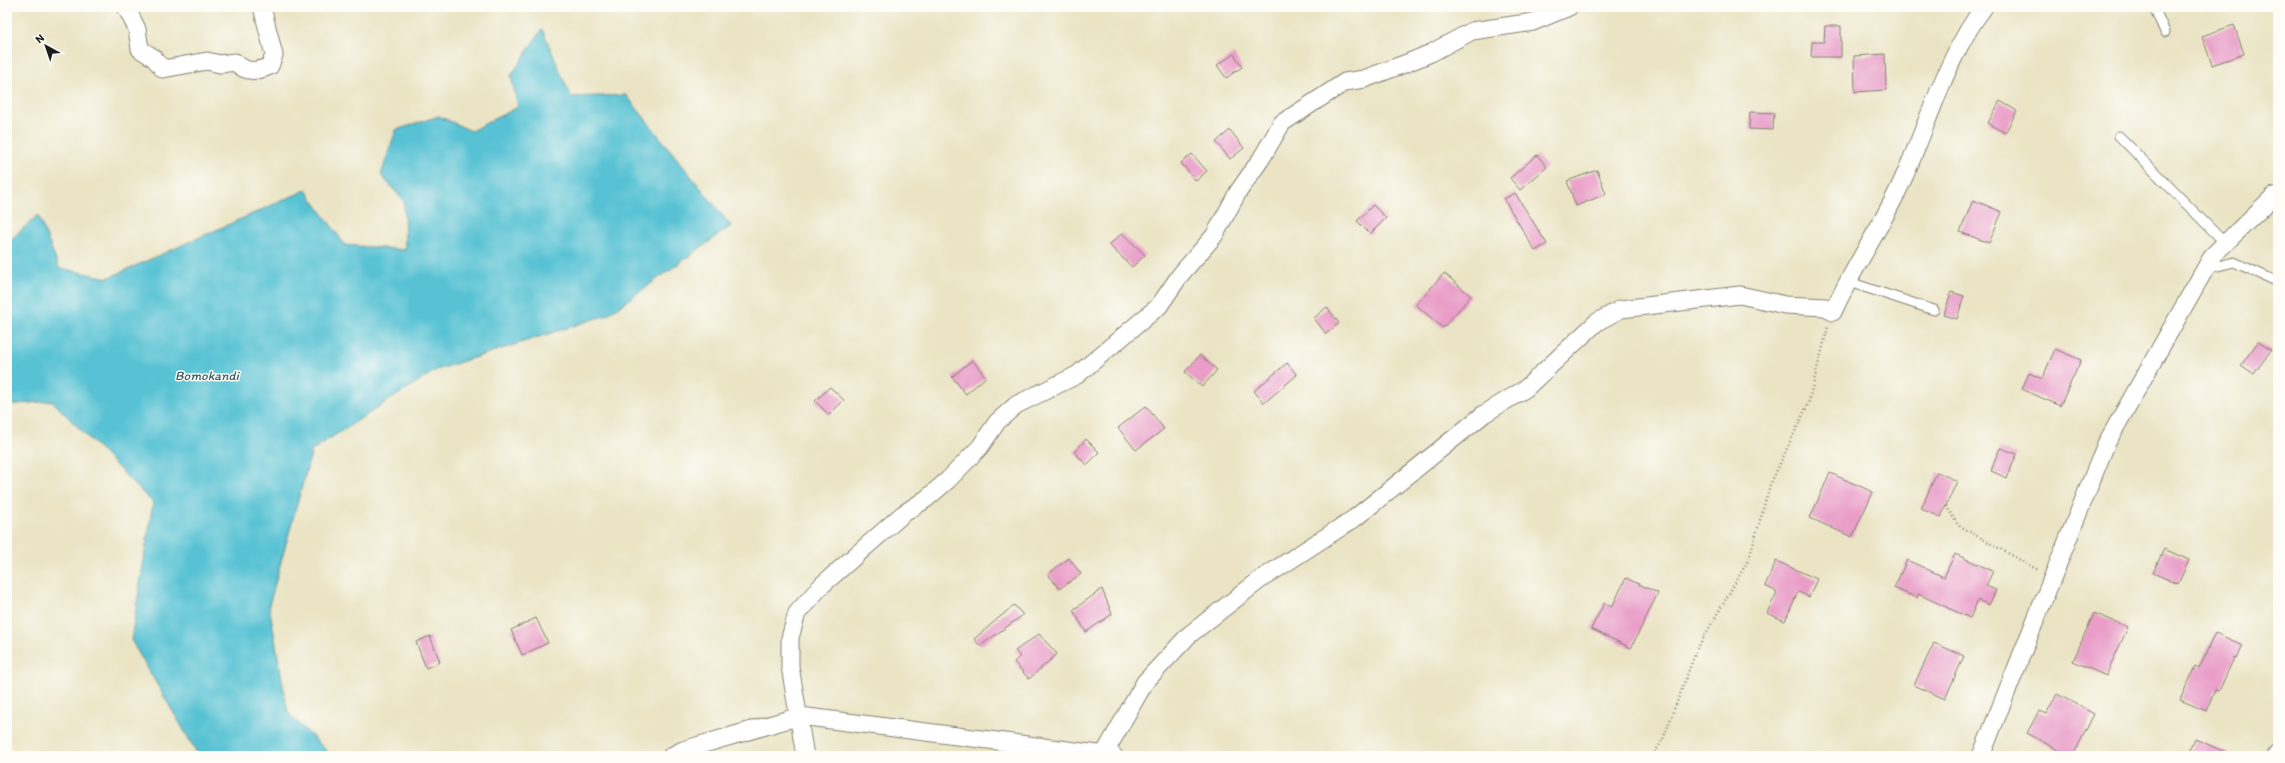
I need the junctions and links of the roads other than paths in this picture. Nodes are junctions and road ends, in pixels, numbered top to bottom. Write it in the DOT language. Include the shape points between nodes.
graph roads {
  1 [pos="126,7"];
  2 [pos="262,7"];
  3 [pos="1569,7"];
  4 [pos="1984,7"];
  5 [pos="2154,7"];
  6 [pos="1971,15"];
  7 [pos="2165,32"];
  8 [pos="2119,136"];
  9 [pos="2278,196"];
  10 [pos="2225,243"];
  11 [pos="2204,270"];
  12 [pos="1846,281"];
  13 [pos="2278,282"];
  14 [pos="1934,310"];
  15 [pos="800,716"];
  16 [pos="2278,752"];
  17 [pos="671,756"];
  18 [pos="804,756"];
  19 [pos="1107,756"];
  20 [pos="1981,756"];
  21 [pos="2276,756"];
  1 -- 2 [label="street" via="137,29 140,49 154,58 163,69 207,61 220,64 235,62 242,69 257,72 270,66 274,55"];
  3 -- 15 [label="street" via="1533,22 1472,31 1407,63 1345,82 1282,123 1238,192 1214,236 1181,274 1159,306 1077,375 1016,405 997,422 980,447 948,480 903,514 822,585 797,614 790,638 790,666"];
  4 -- 6 [label="street"];
  5 -- 7 [label="lane"];
  6 -- 12 [label="street" via="1904,178"];
  8 -- 10 [label="lane"];
  9 -- 10 [label="street" via="2274,196"];
  10 -- 11 [label="street" via="2213,255"];
  11 -- 13 [label="lane" via="2234,262"];
  11 -- 20 [label="street" via="2106,444"];
  12 -- 14 [label="lane"];
  12 -- 19 [label="street" via="1833,312 1826,307 1785,305 1740,295 1621,309 1597,322 1525,389 1484,414 1355,518 1261,580 1189,635 1145,682"];
  15 -- 17 [label="street" via="683,750"];
  15 -- 18 [label="street"];
  15 -- 19 [label="street"];
  16 -- 21 [label="street"];
}
